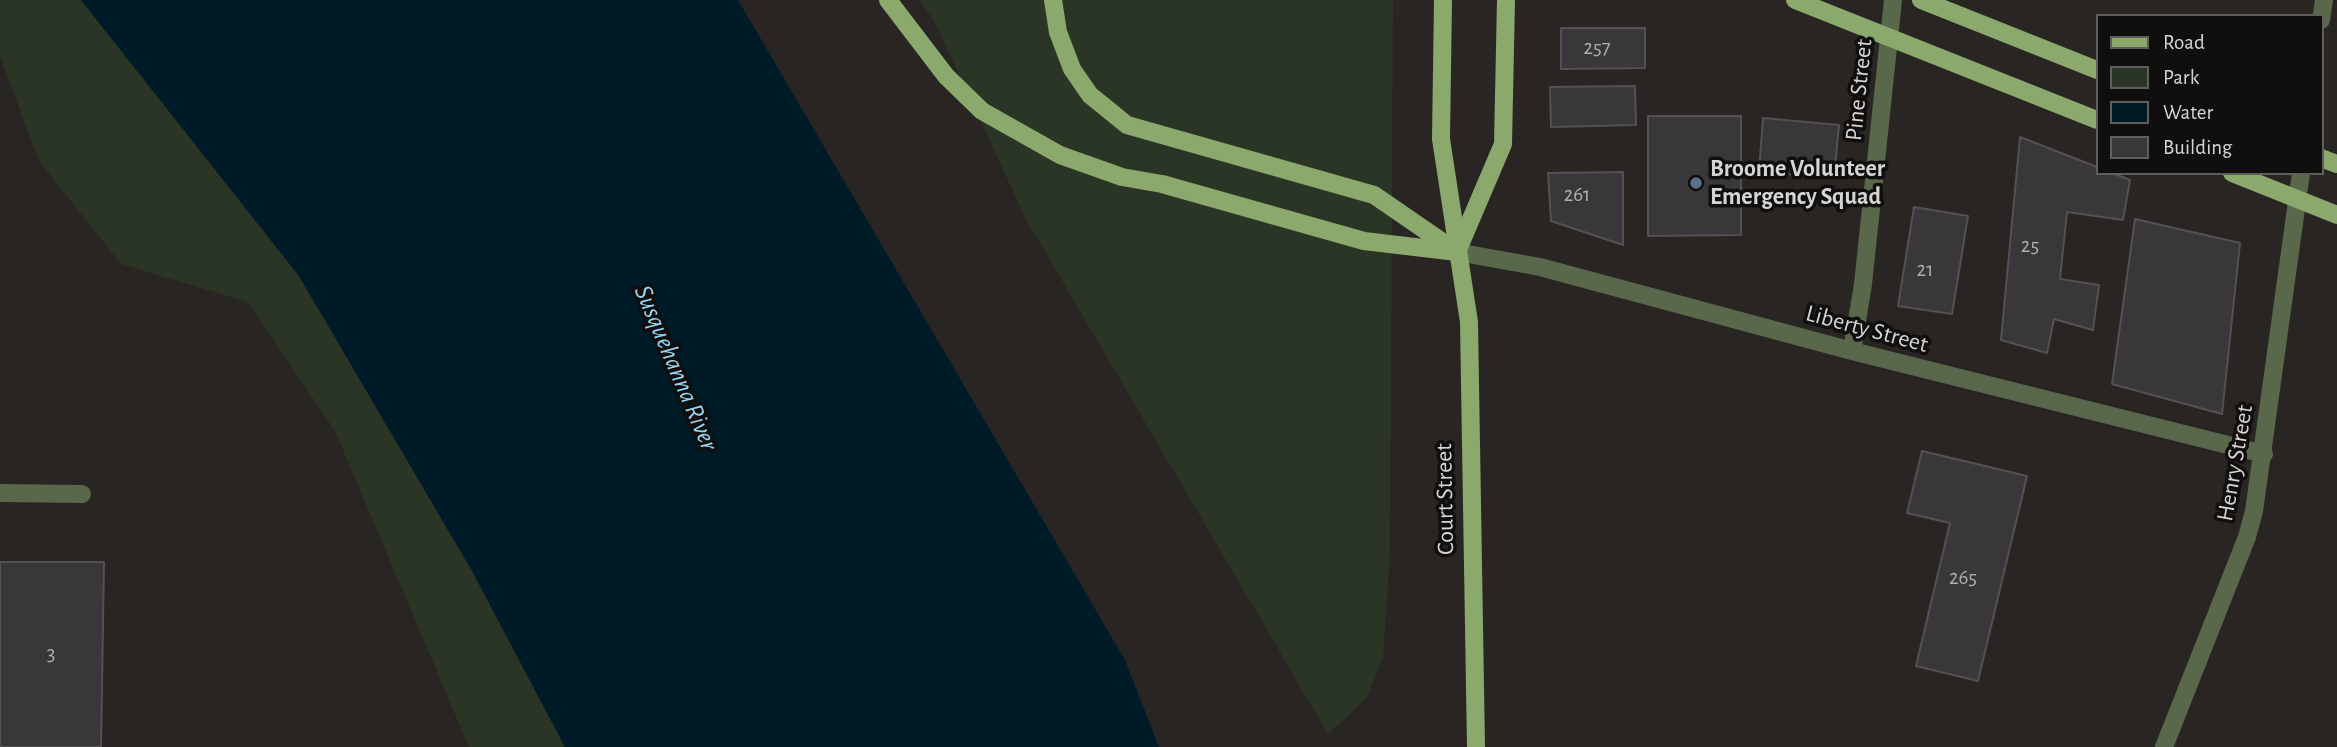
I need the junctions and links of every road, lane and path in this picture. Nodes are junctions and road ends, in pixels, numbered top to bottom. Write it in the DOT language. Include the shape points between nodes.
graph roads {
  1 [pos="888,0"];
  2 [pos="1053,0"];
  3 [pos="1443,0"];
  4 [pos="1506,0"];
  5 [pos="1795,0"];
  6 [pos="1893,0"];
  7 [pos="1921,0"];
  8 [pos="2096,69"];
  9 [pos="2096,120"];
  10 [pos="2237,175"];
  11 [pos="2301,175"];
  12 [pos="2337,215"];
  13 [pos="1457,252"];
  14 [pos="1852,351"];
  15 [pos="2264,454"];
  16 [pos="0,493"];
  17 [pos="82,494"];
  18 [pos="1476,747"];
  19 [pos="2164,747"];
  1 -- 13 [label="main road" via="946,76 982,111 1060,155 1122,177 1364,241"];
  2 -- 13 [label="main road" via="1058,32 1072,69 1090,95 1127,125 1374,195"];
  3 -- 13 [label="main road, Court Street" via="1441,139"];
  4 -- 13 [label="main road" via="1503,144"];
  5 -- 9 [label="main road"];
  6 -- 14 [label="street, Pine Street"];
  7 -- 8 [label="main road"];
  10 -- 12 [label="main road"];
  11 -- 15 [label="street, Henry Street"];
  13 -- 14 [label="street, Liberty Street" via="1540,267"];
  13 -- 18 [label="main road, Court Street" via="1469,322"];
  14 -- 15 [label="street, Liberty Street"];
  15 -- 19 [label="street, Henry Street" via="2247,537"];
  16 -- 17 [label="street"];
}
